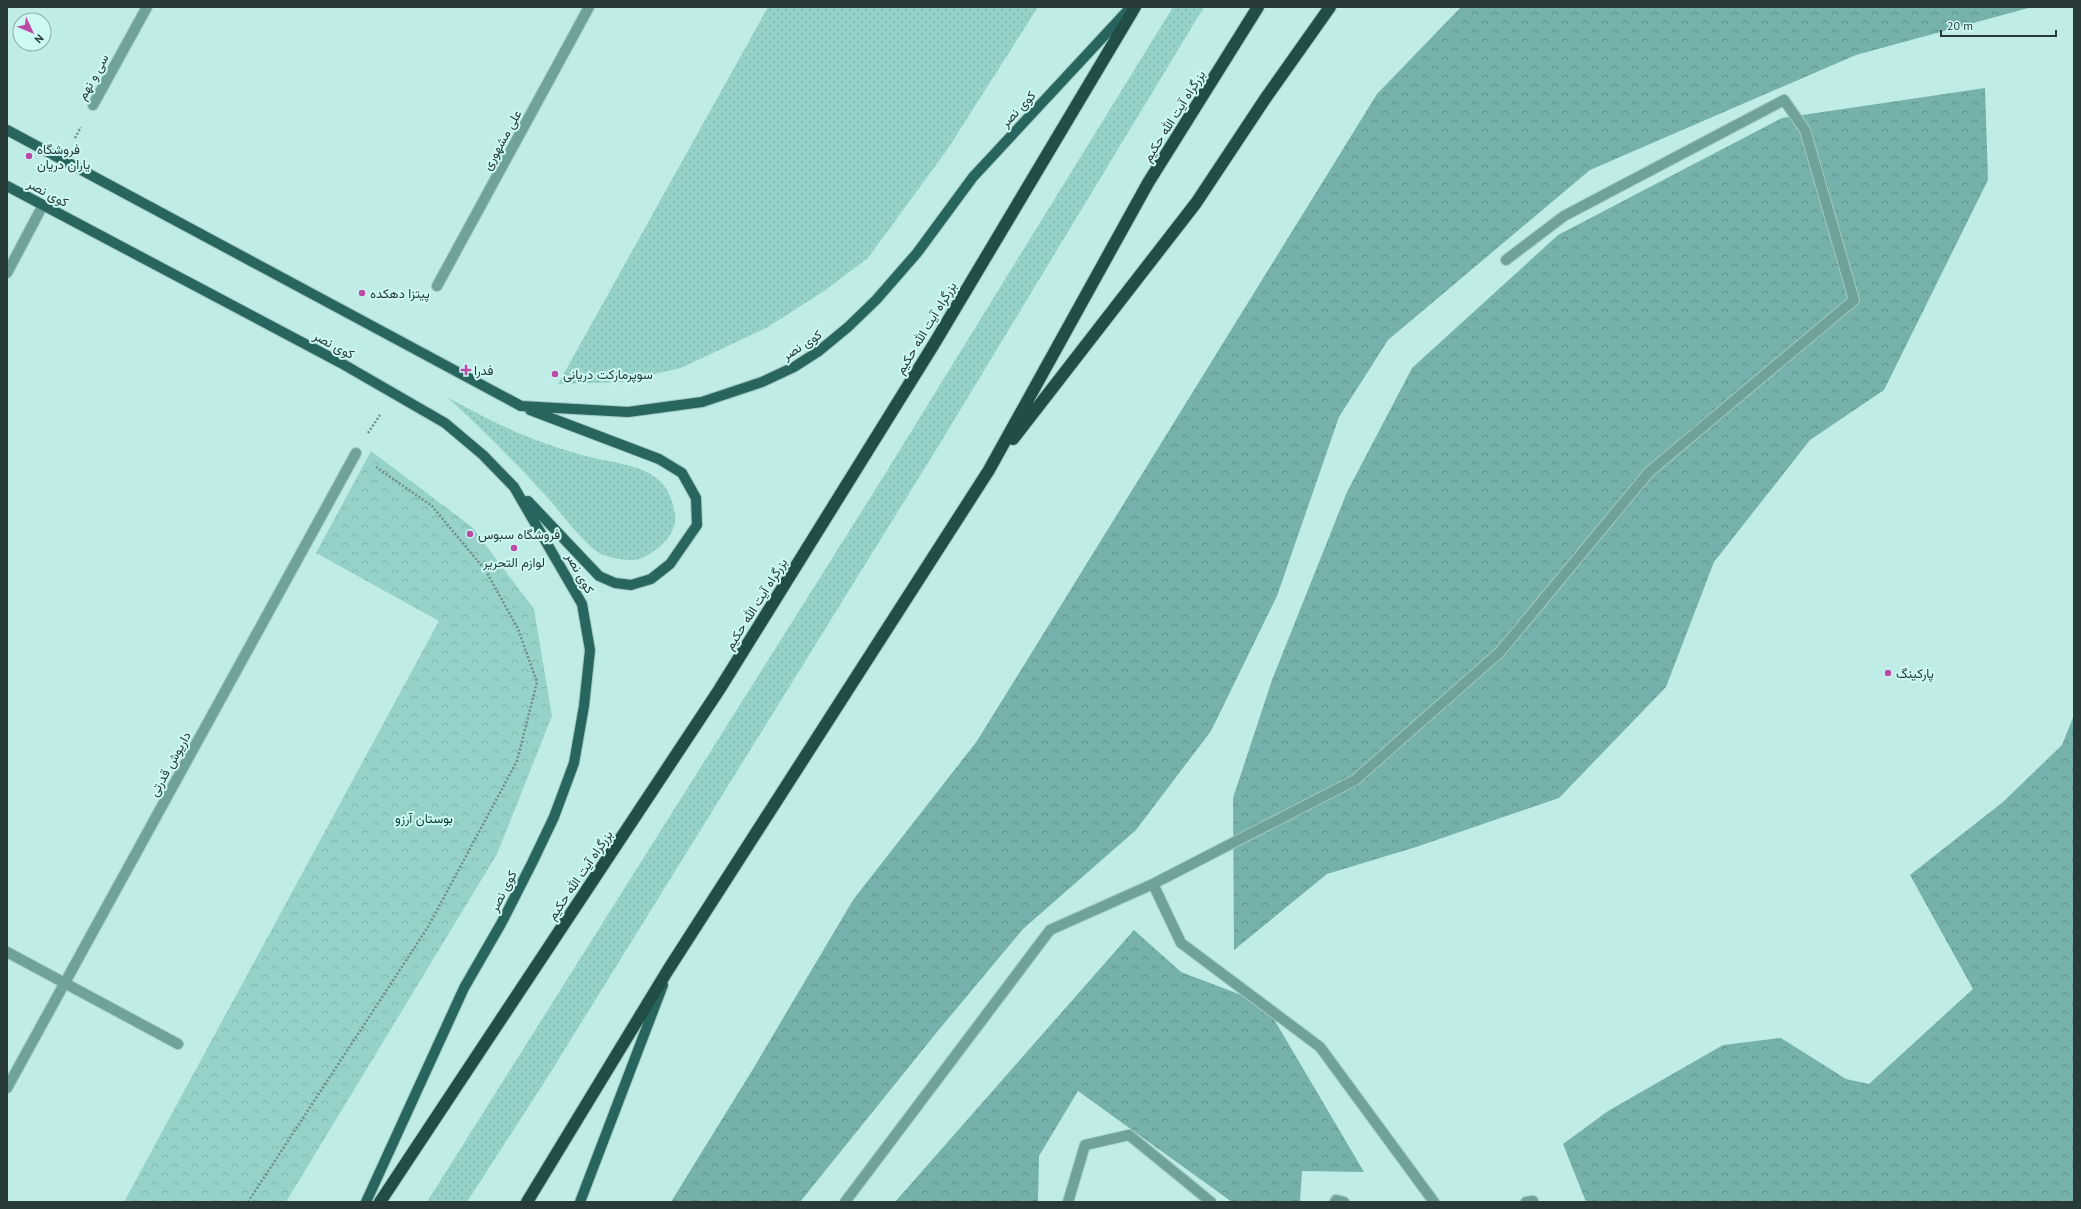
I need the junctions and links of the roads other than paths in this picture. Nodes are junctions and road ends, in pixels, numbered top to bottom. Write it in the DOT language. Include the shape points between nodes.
graph roads {
  1 [pos="147,7"];
  2 [pos="589,7"];
  3 [pos="1131,7"];
  4 [pos="1135,7"];
  5 [pos="1258,7"];
  6 [pos="1330,7"];
  7 [pos="93,105"];
  8 [pos="7,130"];
  9 [pos="7,186"];
  10 [pos="43,205"];
  11 [pos="1506,260"];
  12 [pos="7,273"];
  13 [pos="437,286"];
  14 [pos="521,406"];
  15 [pos="356,453"];
  16 [pos="989,470"];
  17 [pos="514,487"];
  18 [pos="1153,884"];
  19 [pos="7,952"];
  20 [pos="668,970"];
  21 [pos="64,983"];
  22 [pos="178,1044"];
  23 [pos="7,1088"];
  24 [pos="366,1202"];
  25 [pos="380,1202"];
  26 [pos="527,1202"];
  27 [pos="580,1202"];
  28 [pos="845,1202"];
  29 [pos="1068,1202"];
  30 [pos="1211,1202"];
  31 [pos="1335,1202"];
  32 [pos="1344,1202"];
  33 [pos="1434,1202"];
  1 -- 7 [label="street, سی و نهم"];
  2 -- 13 [label="street, علی مشهوری"];
  3 -- 14 [label="main road, کوی نصر" via="973,177 917,253 876,300 819,351 794,367 762,382 702,402 628,412"];
  4 -- 25 [label="highway, بزرگراه آیت الله حکیم" via="934,344 723,684"];
  5 -- 16 [label="highway, بزرگراه آیت الله حکیم" via="1148,183"];
  6 -- 16 [label="highway" via="1196,203"];
  8 -- 14 [label="main road, کوی نصر"];
  9 -- 10 [label="main road, کوی نصر"];
  10 -- 12 [label="street"];
  10 -- 17 [label="main road, کوی نصر" via="394,393 445,423 484,455"];
  11 -- 18 [label="street" via="1564,216 1784,100 1806,130 1854,300 1649,472 1500,652 1355,780"];
  14 -- 17 [label="main road" via="659,459 682,473 696,498 697,525 670,564 651,579 631,585 615,583 599,576"];
  15 -- 21 [label="street, داریوش قدرتی"];
  16 -- 20 [label="highway, بزرگراه آیت الله حکیم"];
  17 -- 24 [label="main road, کوی نصر" via="582,604 590,650 574,763 554,817 502,922 464,988"];
  18 -- 28 [label="street" via="1050,930"];
  18 -- 33 [label="street" via="1181,944 1320,1047"];
  19 -- 21 [label="street"];
  20 -- 26 [label="highway, بزرگراه آیت الله حکیم"];
  20 -- 27 [label="main road"];
  21 -- 22 [label="street"];
  21 -- 23 [label="street, داریوش قدرتی"];
  29 -- 30 [label="street" via="1085,1145 1129,1135"];
  31 -- 32 [label="street"];
}
